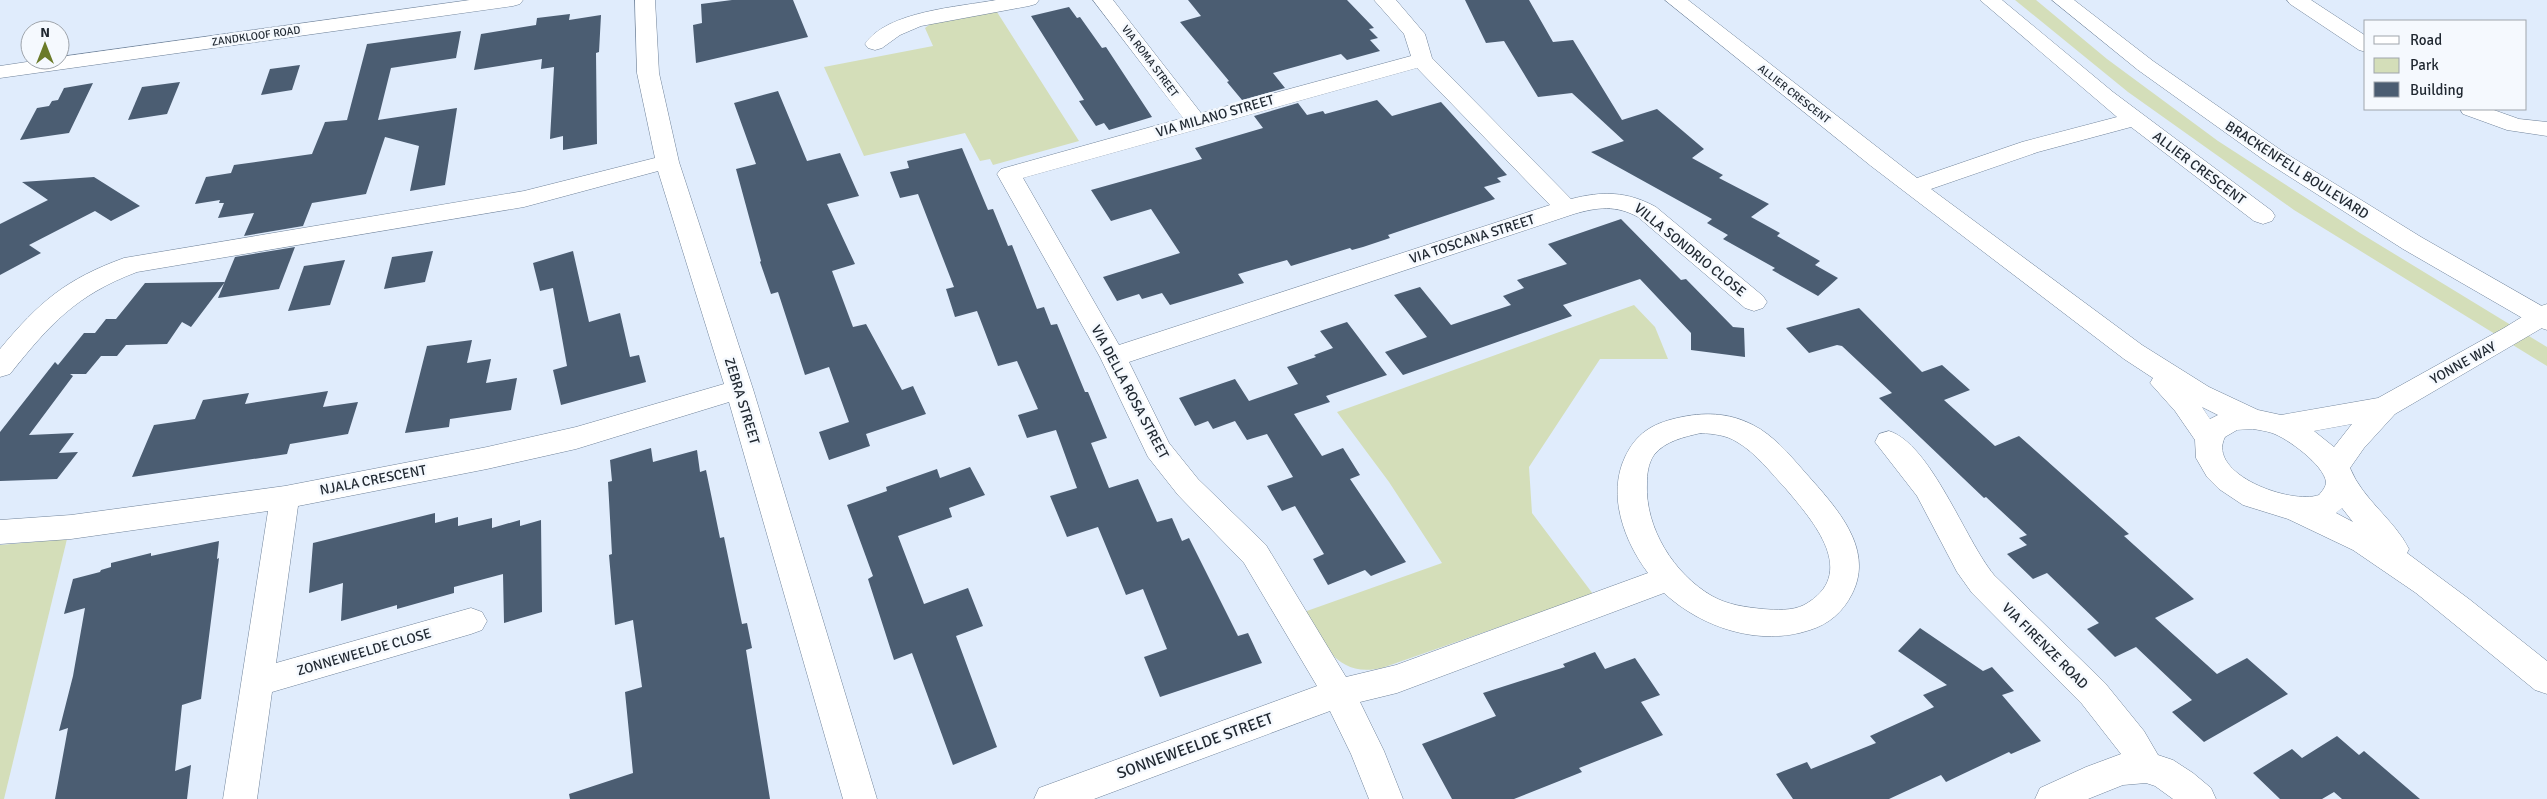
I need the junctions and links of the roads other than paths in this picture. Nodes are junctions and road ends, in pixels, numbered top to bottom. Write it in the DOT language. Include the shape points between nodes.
graph roads {
  1 [pos="513,0"];
  2 [pos="646,0"];
  3 [pos="1029,0"];
  4 [pos="1103,0"];
  5 [pos="1384,0"];
  6 [pos="1675,0"];
  7 [pos="1990,0"];
  8 [pos="2062,0"];
  9 [pos="2297,0"];
  10 [pos="875,44"];
  11 [pos="2364,45"];
  12 [pos="1422,60"];
  13 [pos="0,72"];
  14 [pos="2474,110"];
  15 [pos="2135,119"];
  16 [pos="1196,121"];
  17 [pos="2547,129"];
  18 [pos="667,162"];
  19 [pos="1009,174"];
  20 [pos="1913,187"];
  21 [pos="1566,208"];
  22 [pos="2263,216"];
  23 [pos="1754,302"];
  24 [pos="2545,317"];
  25 [pos="2133,352"];
  26 [pos="1113,358"];
  27 [pos="0,366"];
  28 [pos="739,389"];
  29 [pos="2385,407"];
  30 [pos="2253,419"];
  31 [pos="2282,425"];
  32 [pos="2208,437"];
  33 [pos="1888,442"];
  34 [pos="2337,474"];
  35 [pos="286,497"];
  36 [pos="2292,508"];
  37 [pos="0,532"];
  38 [pos="1669,578"];
  39 [pos="2425,584"];
  40 [pos="471,622"];
  41 [pos="2547,680"];
  42 [pos="258,682"];
  43 [pos="1338,693"];
  44 [pos="2146,767"];
  45 [pos="240,799"];
  46 [pos="860,799"];
  47 [pos="1051,799"];
  48 [pos="1386,799"];
  49 [pos="2052,799"];
  50 [pos="2199,799"];
  1 -- 13 [label="street, ZANDKLOOF ROAD"];
  2 -- 18 [label="street, ZEBRA STREET" via="648,73"];
  3 -- 10 [label="street" via="915,21"];
  4 -- 16 [label="street, VIA ROMA STREET"];
  5 -- 12 [label="street" via="1415,32"];
  6 -- 20 [label="street, ALLIER CRESCENT"];
  7 -- 15 [label="street, ALLIER CRESCENT"];
  8 -- 24 [label="street, BRACKENFELL BOULEVARD" via="2194,103 2296,172 2414,244"];
  9 -- 11 [label="street"];
  12 -- 16 [label="street, VIA MILANO STREET"];
  12 -- 21 [label="street"];
  14 -- 17 [label="street" via="2515,125"];
  15 -- 20 [label="street" via="2030,147"];
  15 -- 22 [label="street, ALLIER CRESCENT"];
  16 -- 19 [label="street, VIA MILANO STREET"];
  18 -- 27 [label="street" via="524,199 133,264 106,273 61,299 40,318"];
  18 -- 28 [label="street, ZEBRA STREET"];
  19 -- 26 [label="street, VIA DELLA ROSA STREET"];
  20 -- 25 [label="street, ALLIER CRESCENT"];
  21 -- 23 [label="street, VILLA SONDRIO CLOSE" via="1609,199 1638,206"];
  21 -- 26 [label="street, VIA TOSCANA STREET"];
  24 -- 29 [label="street, YONNE WAY"];
  25 -- 30 [label="street, ALLIER CRESCENT" via="2199,394"];
  25 -- 32 [label="street, ALLIER CRESCENT" via="2185,404"];
  26 -- 43 [label="street, VIA DELLA ROSA STREET" via="1168,463 1254,554"];
  28 -- 35 [label="street, NJALA CRESCENT" via="560,442"];
  28 -- 46 [label="street, ZEBRA STREET"];
  29 -- 31 [label="street, YONNE WAY"];
  29 -- 34 [label="street, YONNE WAY" via="2354,440"];
  30 -- 31 [label="street"];
  30 -- 32 [label="street" via="2229,421 2215,427"];
  31 -- 34 [label="street" via="2324,452"];
  32 -- 36 [label="street" via="2208,451 2228,481 2270,504"];
  33 -- 44 [label="street, VIA FIRENZE ROAD" via="1926,485 1982,583 2122,726"];
  34 -- 36 [label="street" via="2337,494 2328,504"];
  34 -- 39 [label="street" via="2365,517"];
  35 -- 37 [label="street, NJALA CRESCENT" via="71,527"];
  35 -- 42 [label="street"];
  36 -- 39 [label="street" via="2362,540"];
  38 -- 38 [label="street" via="1654,557 1632,510 1630,479 1646,443 1658,433 1684,424 1720,425 1754,438 1833,528 1841,542 1845,560 1841,585 1833,601 1822,611 1803,620 1782,624 1713,611 1694,601"];
  38 -- 43 [label="street, SONNEWEELDE STREET" via="1397,680"];
  39 -- 41 [label="street"];
  40 -- 42 [label="street, ZONNEWEELDE CLOSE"];
  42 -- 45 [label="street"];
  43 -- 47 [label="street, SONNEWEELDE STREET"];
  43 -- 48 [label="street, VIA DELLA ROSA STREET"];
  44 -- 49 [label="street" via="2113,773"];
  44 -- 50 [label="street" via="2160,771"];
}
